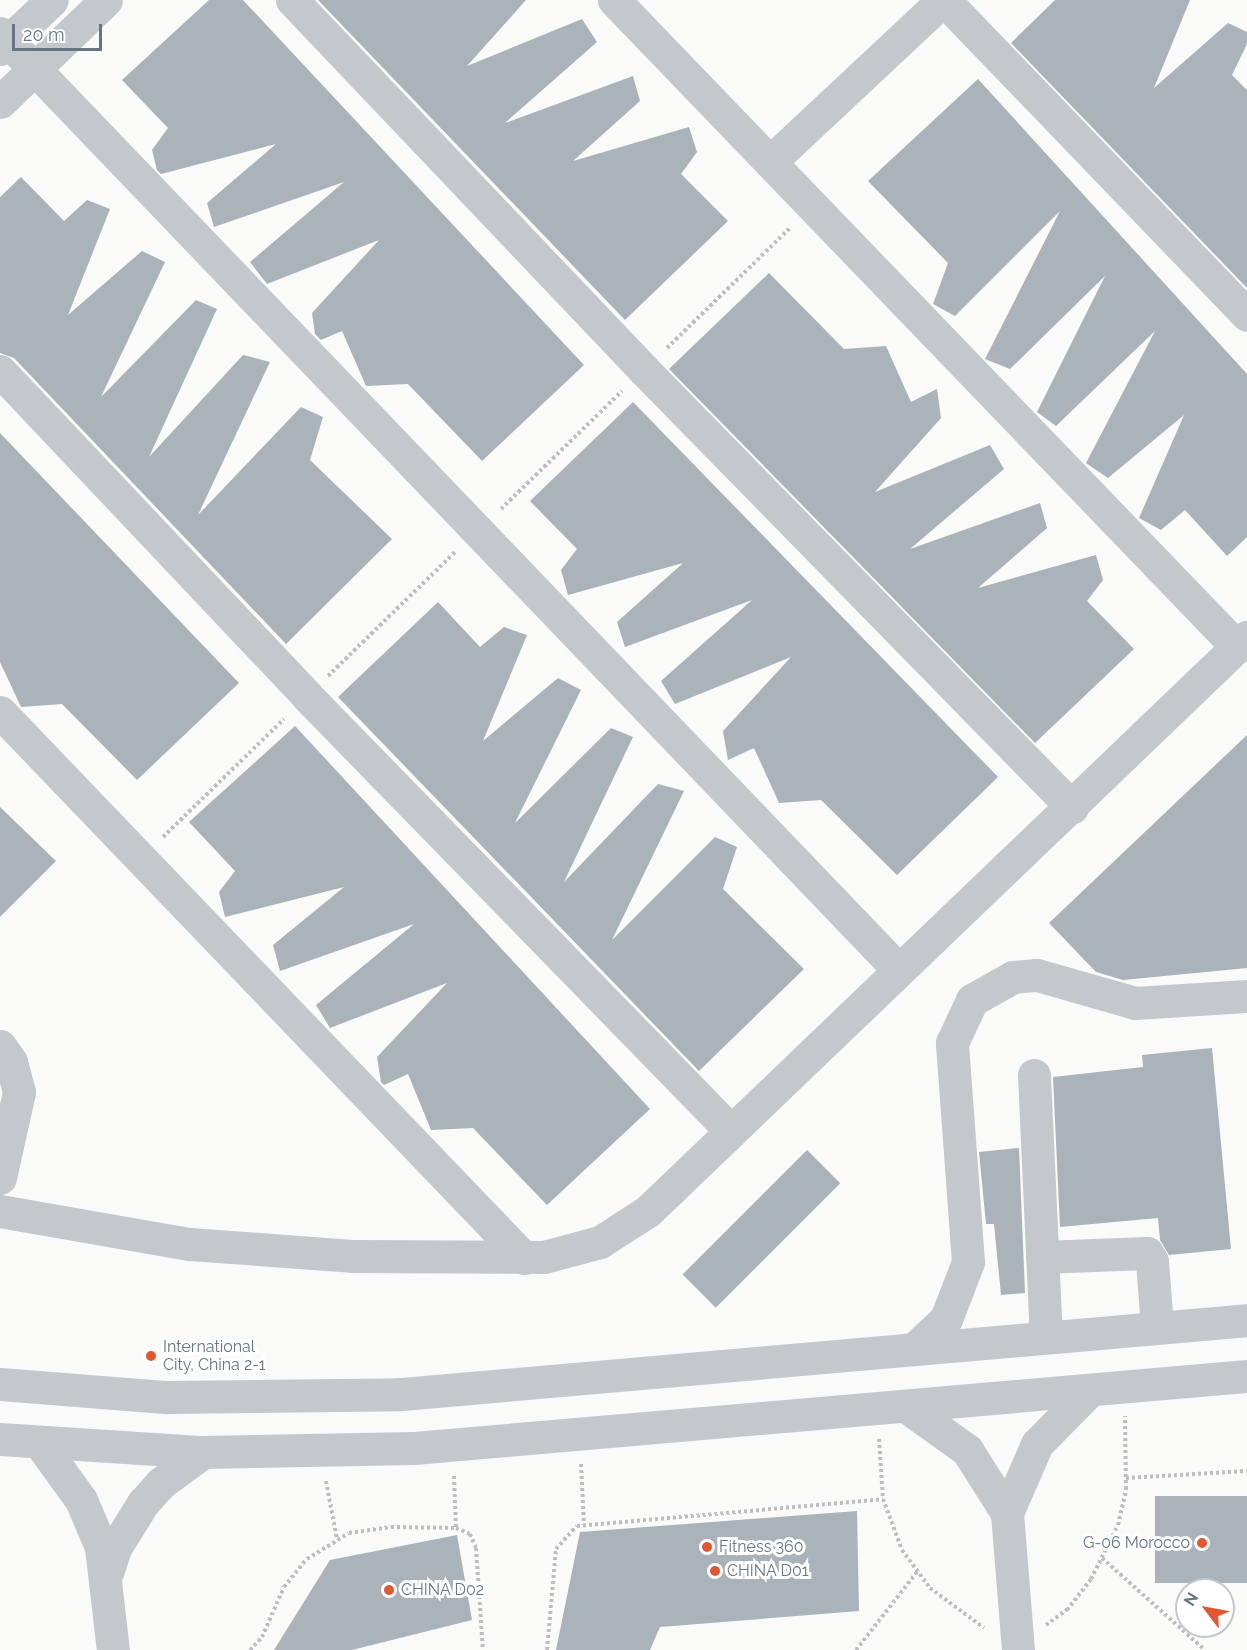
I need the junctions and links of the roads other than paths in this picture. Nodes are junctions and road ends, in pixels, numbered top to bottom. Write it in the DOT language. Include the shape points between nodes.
graph roads {
  1 [pos="52,0"];
  2 [pos="106,0"];
  3 [pos="292,0"];
  4 [pos="614,0"];
  5 [pos="943,0"];
  6 [pos="3,41"];
  7 [pos="34,70"];
  8 [pos="0,102"];
  9 [pos="770,162"];
  10 [pos="1247,315"];
  11 [pos="0,371"];
  12 [pos="1242,642"];
  13 [pos="0,712"];
  14 [pos="1072,807"];
  15 [pos="898,969"];
  16 [pos="1247,996"];
  17 [pos="0,1046"];
  18 [pos="1034,1075"];
  19 [pos="731,1131"];
  20 [pos="0,1178"];
  21 [pos="0,1211"];
  22 [pos="524,1257"];
  23 [pos="1042,1257"];
  24 [pos="1247,1320"];
  25 [pos="1157,1328"];
  26 [pos="1046,1336"];
  27 [pos="916,1347"];
  28 [pos="1247,1376"];
  29 [pos="0,1384"];
  30 [pos="1089,1391"];
  31 [pos="907,1407"];
  32 [pos="0,1438"];
  33 [pos="40,1443"];
  34 [pos="203,1452"];
  35 [pos="1007,1513"];
  36 [pos="107,1573"];
  37 [pos="113,1650"];
  38 [pos="1018,1650"];
  1 -- 6 [label="street"];
  2 -- 7 [label="street"];
  3 -- 14 [label="street" via="644,370"];
  4 -- 9 [label="street"];
  5 -- 9 [label="street"];
  5 -- 10 [label="street"];
  6 -- 7 [label="street"];
  7 -- 8 [label="street"];
  7 -- 15 [label="street"];
  9 -- 12 [label="street"];
  11 -- 19 [label="street" via="307,696"];
  12 -- 14 [label="street"];
  13 -- 22 [label="street"];
  14 -- 15 [label="street"];
  15 -- 19 [label="street"];
  16 -- 27 [label="street" via="1134,1003 1036,975 1012,977 972,1000 952,1043 968,1262 945,1319"];
  17 -- 20 [label="street" via="10,1062 18,1092"];
  18 -- 23 [label="street"];
  19 -- 22 [label="street" via="625,1228 573,1252"];
  21 -- 22 [label="street" via="109,1232 271,1252"];
  23 -- 25 [label="street" via="1147,1253 1152,1261"];
  23 -- 26 [label="street"];
  24 -- 25 [label="street"];
  25 -- 26 [label="street"];
  26 -- 27 [label="street"];
  27 -- 29 [label="street" via="402,1394 167,1397"];
  28 -- 30 [label="street"];
  30 -- 31 [label="street"];
  30 -- 35 [label="street" via="1037,1444"];
  31 -- 34 [label="street" via="453,1445"];
  31 -- 35 [label="street" via="967,1450"];
  32 -- 33 [label="street"];
  33 -- 34 [label="street"];
  33 -- 36 [label="street" via="81,1500"];
  34 -- 36 [label="street" via="160,1483 143,1503 115,1548"];
  35 -- 38 [label="street"];
  36 -- 37 [label="street"];
}
